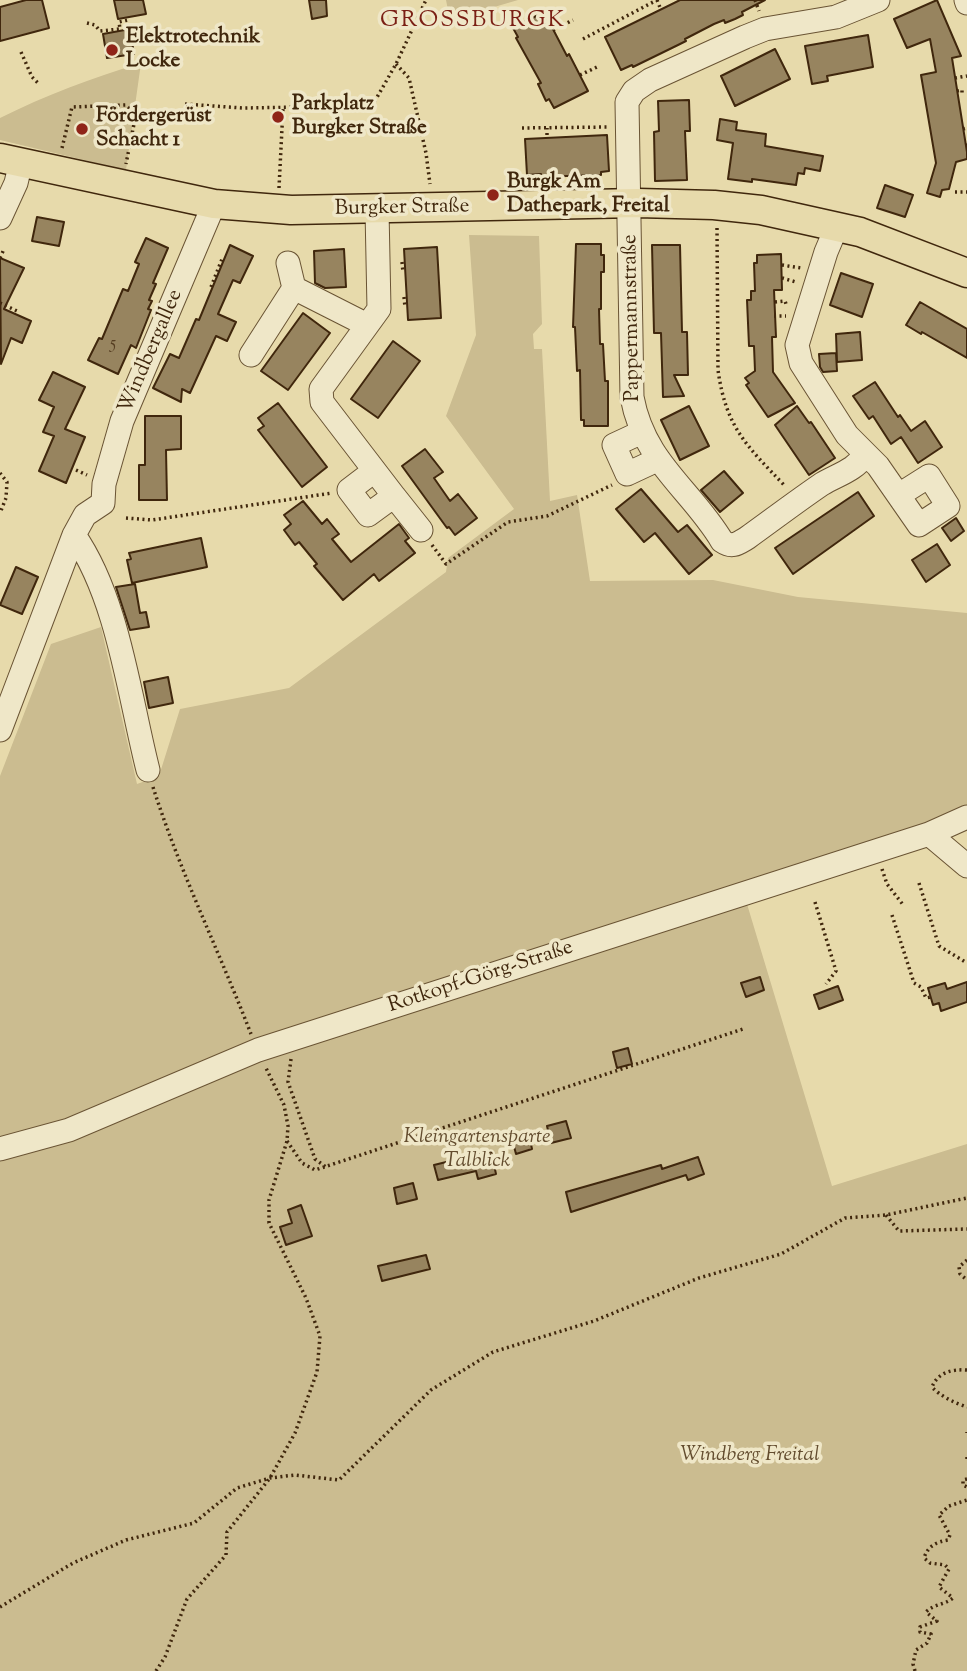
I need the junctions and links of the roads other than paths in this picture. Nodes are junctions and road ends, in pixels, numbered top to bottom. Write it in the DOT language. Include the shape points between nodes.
graph roads {
  1 [pos="878,0"];
  2 [pos="11,160"];
  3 [pos="630,203"];
  4 [pos="214,204"];
  5 [pos="377,210"];
  6 [pos="0,218"];
  7 [pos="837,226"];
  8 [pos="288,263"];
  9 [pos="967,273"];
  10 [pos="293,288"];
  11 [pos="367,325"];
  12 [pos="251,355"];
  13 [pos="642,432"];
  14 [pos="866,454"];
  15 [pos="657,460"];
  16 [pos="374,471"];
  17 [pos="899,495"];
  18 [pos="394,496"];
  19 [pos="421,530"];
  20 [pos="74,535"];
  21 [pos="0,730"];
  22 [pos="148,770"];
  23 [pos="967,817"];
  24 [pos="929,834"];
  25 [pos="967,866"];
  26 [pos="0,1149"];
  1 -- 3 [label="street, Pappermannstraße" via="836,17 761,30 634,91 627,102"];
  2 -- 4 [label="main road, Burgker Straße"];
  2 -- 6 [label="street" via="16,183"];
  3 -- 5 [label="main road, Burgker Straße"];
  3 -- 7 [label="main road, Burgker Straße" via="726,206"];
  3 -- 13 [label="street, Pappermannstraße" via="632,397"];
  4 -- 5 [label="main road, Burgker Straße"];
  4 -- 20 [label="street, Windbergallee" via="122,421 103,503 85,515"];
  5 -- 11 [label="street" via="379,309"];
  7 -- 9 [label="main road, Burgker Straße"];
  7 -- 14 [label="street" via="797,345 801,363 848,435"];
  8 -- 10 [label="street"];
  10 -- 11 [label="street"];
  10 -- 12 [label="street"];
  11 -- 16 [label="street" via="321,389 322,402"];
  13 -- 15 [label="street, Pappermannstraße"];
  13 -- 15 [label="street, Pappermannstraße" via="614,445 628,474"];
  14 -- 15 [label="street, Pappermannstraße" via="860,464 729,546"];
  14 -- 17 [label="street"];
  16 -- 18 [label="street"];
  16 -- 18 [label="street" via="349,490 368,515"];
  18 -- 19 [label="street"];
  20 -- 21 [label="street"];
  20 -- 22 [label="street" via="110,610"];
  23 -- 24 [label="street, Rotkopf-Görg-Straße"];
  24 -- 25 [label="street"];
  24 -- 26 [label="street, Rotkopf-Görg-Straße" via="876,859 258,1051 69,1130"];
}
